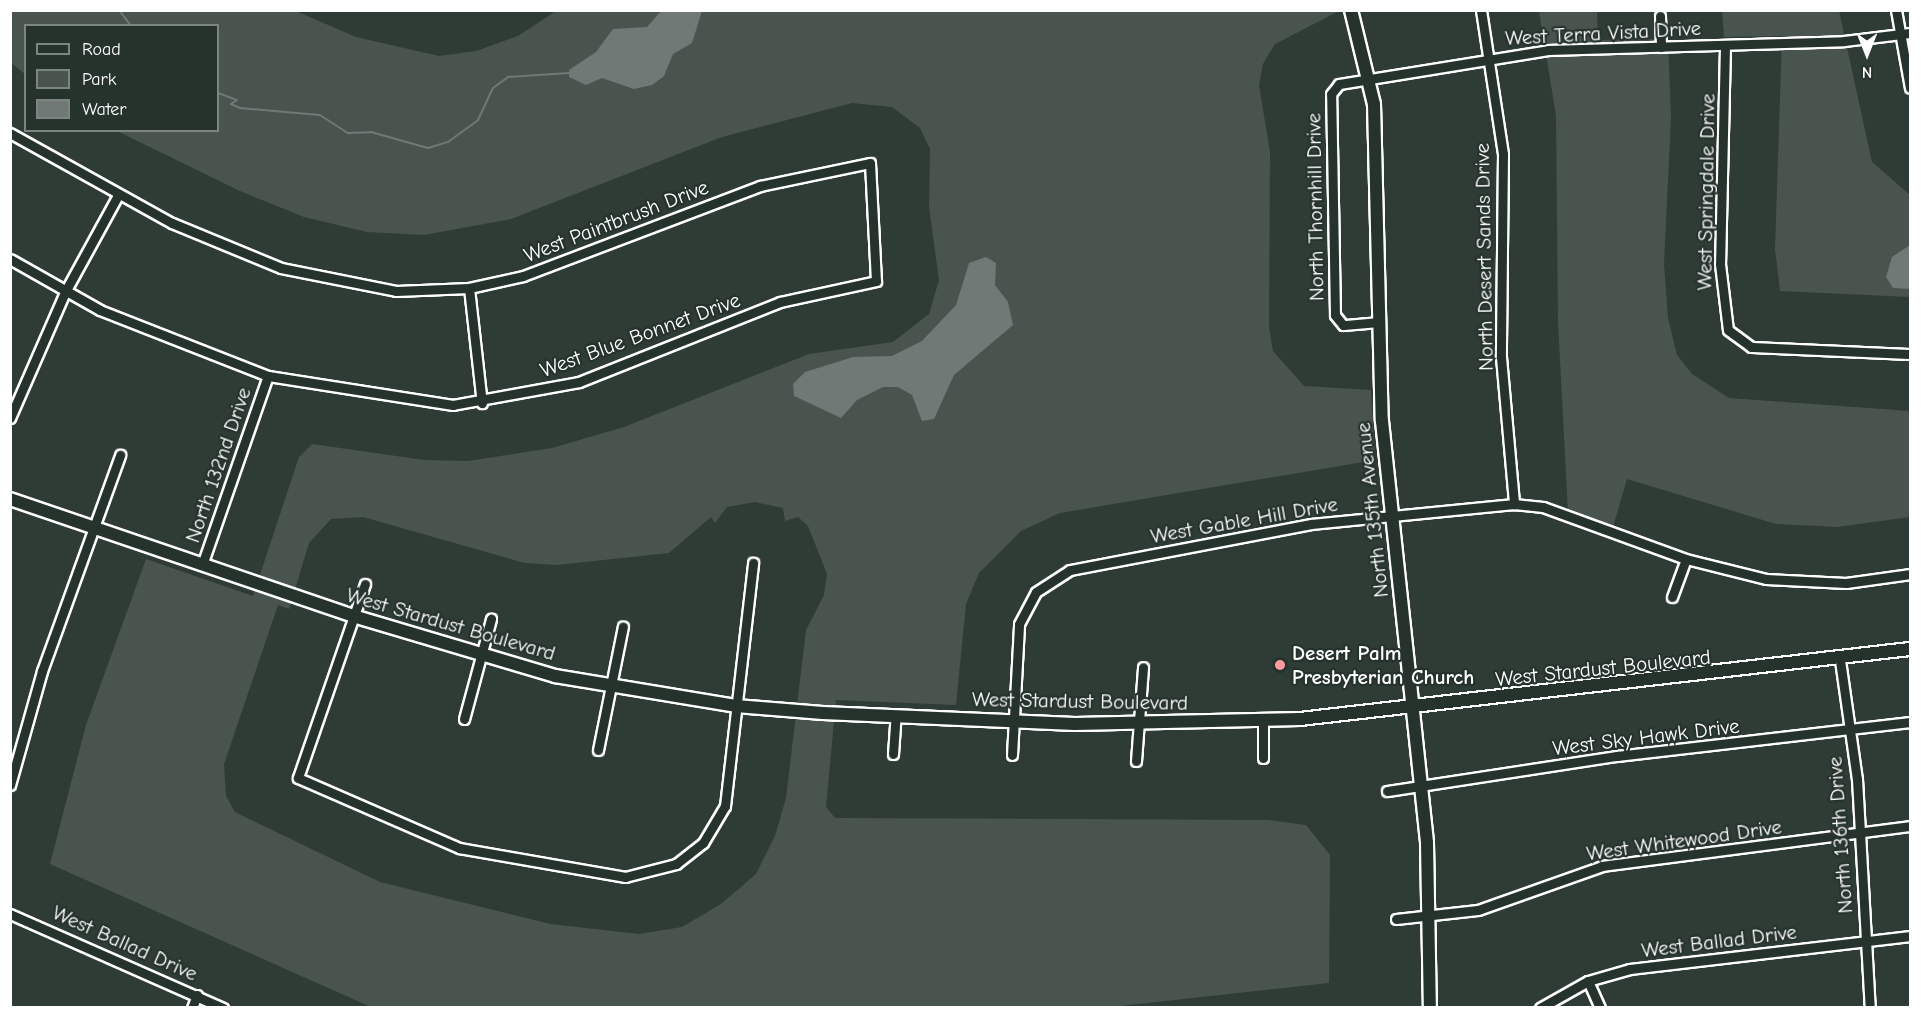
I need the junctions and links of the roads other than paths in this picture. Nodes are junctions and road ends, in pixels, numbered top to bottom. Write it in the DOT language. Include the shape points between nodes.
graph roads {
  1 [pos="1351,10"];
  2 [pos="1481,10"];
  3 [pos="1896,10"];
  4 [pos="1660,16"];
  5 [pos="1911,33"];
  6 [pos="1900,36"];
  7 [pos="1725,46"];
  8 [pos="1661,47"];
  9 [pos="1491,57"];
  10 [pos="1370,76"];
  11 [pos="1911,88"];
  12 [pos="10,133"];
  13 [pos="870,163"];
  14 [pos="118,195"];
  15 [pos="10,259"];
  16 [pos="469,288"];
  17 [pos="65,292"];
  18 [pos="1379,322"];
  19 [pos="1911,354"];
  20 [pos="268,376"];
  21 [pos="482,403"];
  22 [pos="10,418"];
  23 [pos="120,454"];
  24 [pos="10,500"];
  25 [pos="1514,504"];
  26 [pos="1391,515"];
  27 [pos="95,530"];
  28 [pos="1686,559"];
  29 [pos="753,563"];
  30 [pos="202,565"];
  31 [pos="1911,574"];
  32 [pos="365,584"];
  33 [pos="1672,597"];
  34 [pos="353,616"];
  35 [pos="491,619"];
  36 [pos="623,626"];
  37 [pos="1911,649"];
  38 [pos="481,656"];
  39 [pos="1840,660"];
  40 [pos="1143,667"];
  41 [pos="611,688"];
  42 [pos="736,706"];
  43 [pos="1412,709"];
  44 [pos="896,715"];
  45 [pos="464,719"];
  46 [pos="1014,721"];
  47 [pos="1263,721"];
  48 [pos="1911,722"];
  49 [pos="1139,725"];
  50 [pos="1850,731"];
  51 [pos="598,750"];
  52 [pos="893,754"];
  53 [pos="1012,755"];
  54 [pos="1263,758"];
  55 [pos="1136,761"];
  56 [pos="10,785"];
  57 [pos="1421,788"];
  58 [pos="1387,791"];
  59 [pos="1911,826"];
  60 [pos="1860,835"];
  61 [pos="10,914"];
  62 [pos="1430,918"];
  63 [pos="1396,919"];
  64 [pos="1911,936"];
  65 [pos="1864,943"];
  66 [pos="1588,981"];
  67 [pos="197,995"];
  68 [pos="192,1008"];
  69 [pos="223,1008"];
  70 [pos="1430,1008"];
  71 [pos="1540,1008"];
  72 [pos="1600,1008"];
  73 [pos="1870,1008"];
  1 -- 10 [label="street, North 135th Avenue"];
  2 -- 9 [label="street, North Desert Sands Drive"];
  3 -- 6 [label="street"];
  4 -- 8 [label="street"];
  5 -- 6 [label="street, West Terra Vista Drive"];
  6 -- 7 [label="street, West Terra Vista Drive"];
  6 -- 11 [label="street"];
  7 -- 8 [label="street, West Terra Vista Drive"];
  7 -- 19 [label="street, West Springdale Drive" via="1720,264 1728,330 1751,346"];
  8 -- 9 [label="street, West Terra Vista Drive"];
  9 -- 10 [label="street, West Terra Vista Drive"];
  9 -- 25 [label="street, North Desert Sands Drive" via="1503,154 1502,357"];
  10 -- 18 [label="street, North 135th Avenue" via="1378,152"];
  10 -- 18 [label="street, North Thornhill Drive" via="1340,84 1331,94 1335,315 1343,325"];
  12 -- 14 [label="street, West Paintbrush Drive"];
  13 -- 16 [label="street, West Paintbrush Drive" via="760,186 569,262"];
  13 -- 21 [label="street, West Blue Bonnet Drive" via="876,281 780,302 579,382"];
  14 -- 16 [label="street, West Paintbrush Drive" via="172,223 321,280 396,291"];
  14 -- 17 [label="street"];
  15 -- 17 [label="street, West Blue Bonnet Drive"];
  16 -- 21 [label="street"];
  17 -- 20 [label="street, West Blue Bonnet Drive" via="172,341"];
  17 -- 22 [label="street"];
  18 -- 26 [label="street, North 135th Avenue"];
  20 -- 21 [label="street, West Blue Bonnet Drive" via="412,402"];
  20 -- 30 [label="street, North 132nd Drive"];
  23 -- 27 [label="street"];
  24 -- 27 [label="street, West Stardust Boulevard"];
  25 -- 26 [label="street, West Gable Hill Drive"];
  25 -- 28 [label="street, West Gable Hill Drive" via="1543,507"];
  26 -- 43 [label="street, North 135th Avenue"];
  26 -- 46 [label="street, West Gable Hill Drive" via="1300,526 1070,570 1050,579 1025,607 1019,624"];
  27 -- 30 [label="street, West Stardust Boulevard"];
  27 -- 56 [label="street" via="42,671"];
  28 -- 31 [label="street, West Gable Hill Drive" via="1804,583"];
  28 -- 33 [label="street"];
  29 -- 42 [label="street"];
  30 -- 34 [label="street, West Stardust Boulevard"];
  32 -- 34 [label="street"];
  34 -- 38 [label="street, West Stardust Boulevard"];
  34 -- 42 [label="street" via="296,775 369,813 459,848 625,877 676,864 703,843 724,806"];
  35 -- 38 [label="street"];
  36 -- 41 [label="street"];
  37 -- 39 [label="street, West Stardust Boulevard"];
  38 -- 41 [label="street, West Stardust Boulevard"];
  38 -- 45 [label="street"];
  39 -- 43 [label="street, West Stardust Boulevard"];
  39 -- 50 [label="street, North 136th Drive"];
  40 -- 49 [label="street"];
  41 -- 42 [label="street, West Stardust Boulevard"];
  41 -- 51 [label="street"];
  42 -- 44 [label="street, West Stardust Boulevard"];
  43 -- 47 [label="street, West Stardust Boulevard"];
  43 -- 57 [label="street, North 135th Avenue"];
  44 -- 46 [label="street, West Stardust Boulevard"];
  44 -- 52 [label="street"];
  46 -- 49 [label="street, West Stardust Boulevard"];
  46 -- 53 [label="street"];
  47 -- 49 [label="street, West Stardust Boulevard"];
  47 -- 54 [label="street"];
  48 -- 50 [label="street, West Sky Hawk Drive"];
  49 -- 55 [label="street"];
  50 -- 57 [label="street, West Sky Hawk Drive" via="1617,756"];
  50 -- 60 [label="street, North 136th Drive"];
  57 -- 58 [label="street, West Sky Hawk Drive"];
  57 -- 62 [label="street, North 135th Avenue"];
  59 -- 60 [label="street, West Whitewood Drive"];
  60 -- 62 [label="street, West Whitewood Drive" via="1602,866 1478,910"];
  60 -- 65 [label="street, North 136th Drive"];
  61 -- 67 [label="street, West Ballad Drive"];
  62 -- 63 [label="street, West Whitewood Drive"];
  62 -- 70 [label="street, North 135th Avenue"];
  64 -- 65 [label="street, West Ballad Drive"];
  65 -- 66 [label="street, West Ballad Drive" via="1630,969"];
  65 -- 73 [label="street, North 136th Drive"];
  66 -- 71 [label="street, West Ballad Drive"];
  66 -- 72 [label="street"];
  67 -- 68 [label="street"];
  67 -- 69 [label="street, West Ballad Drive"];
}
